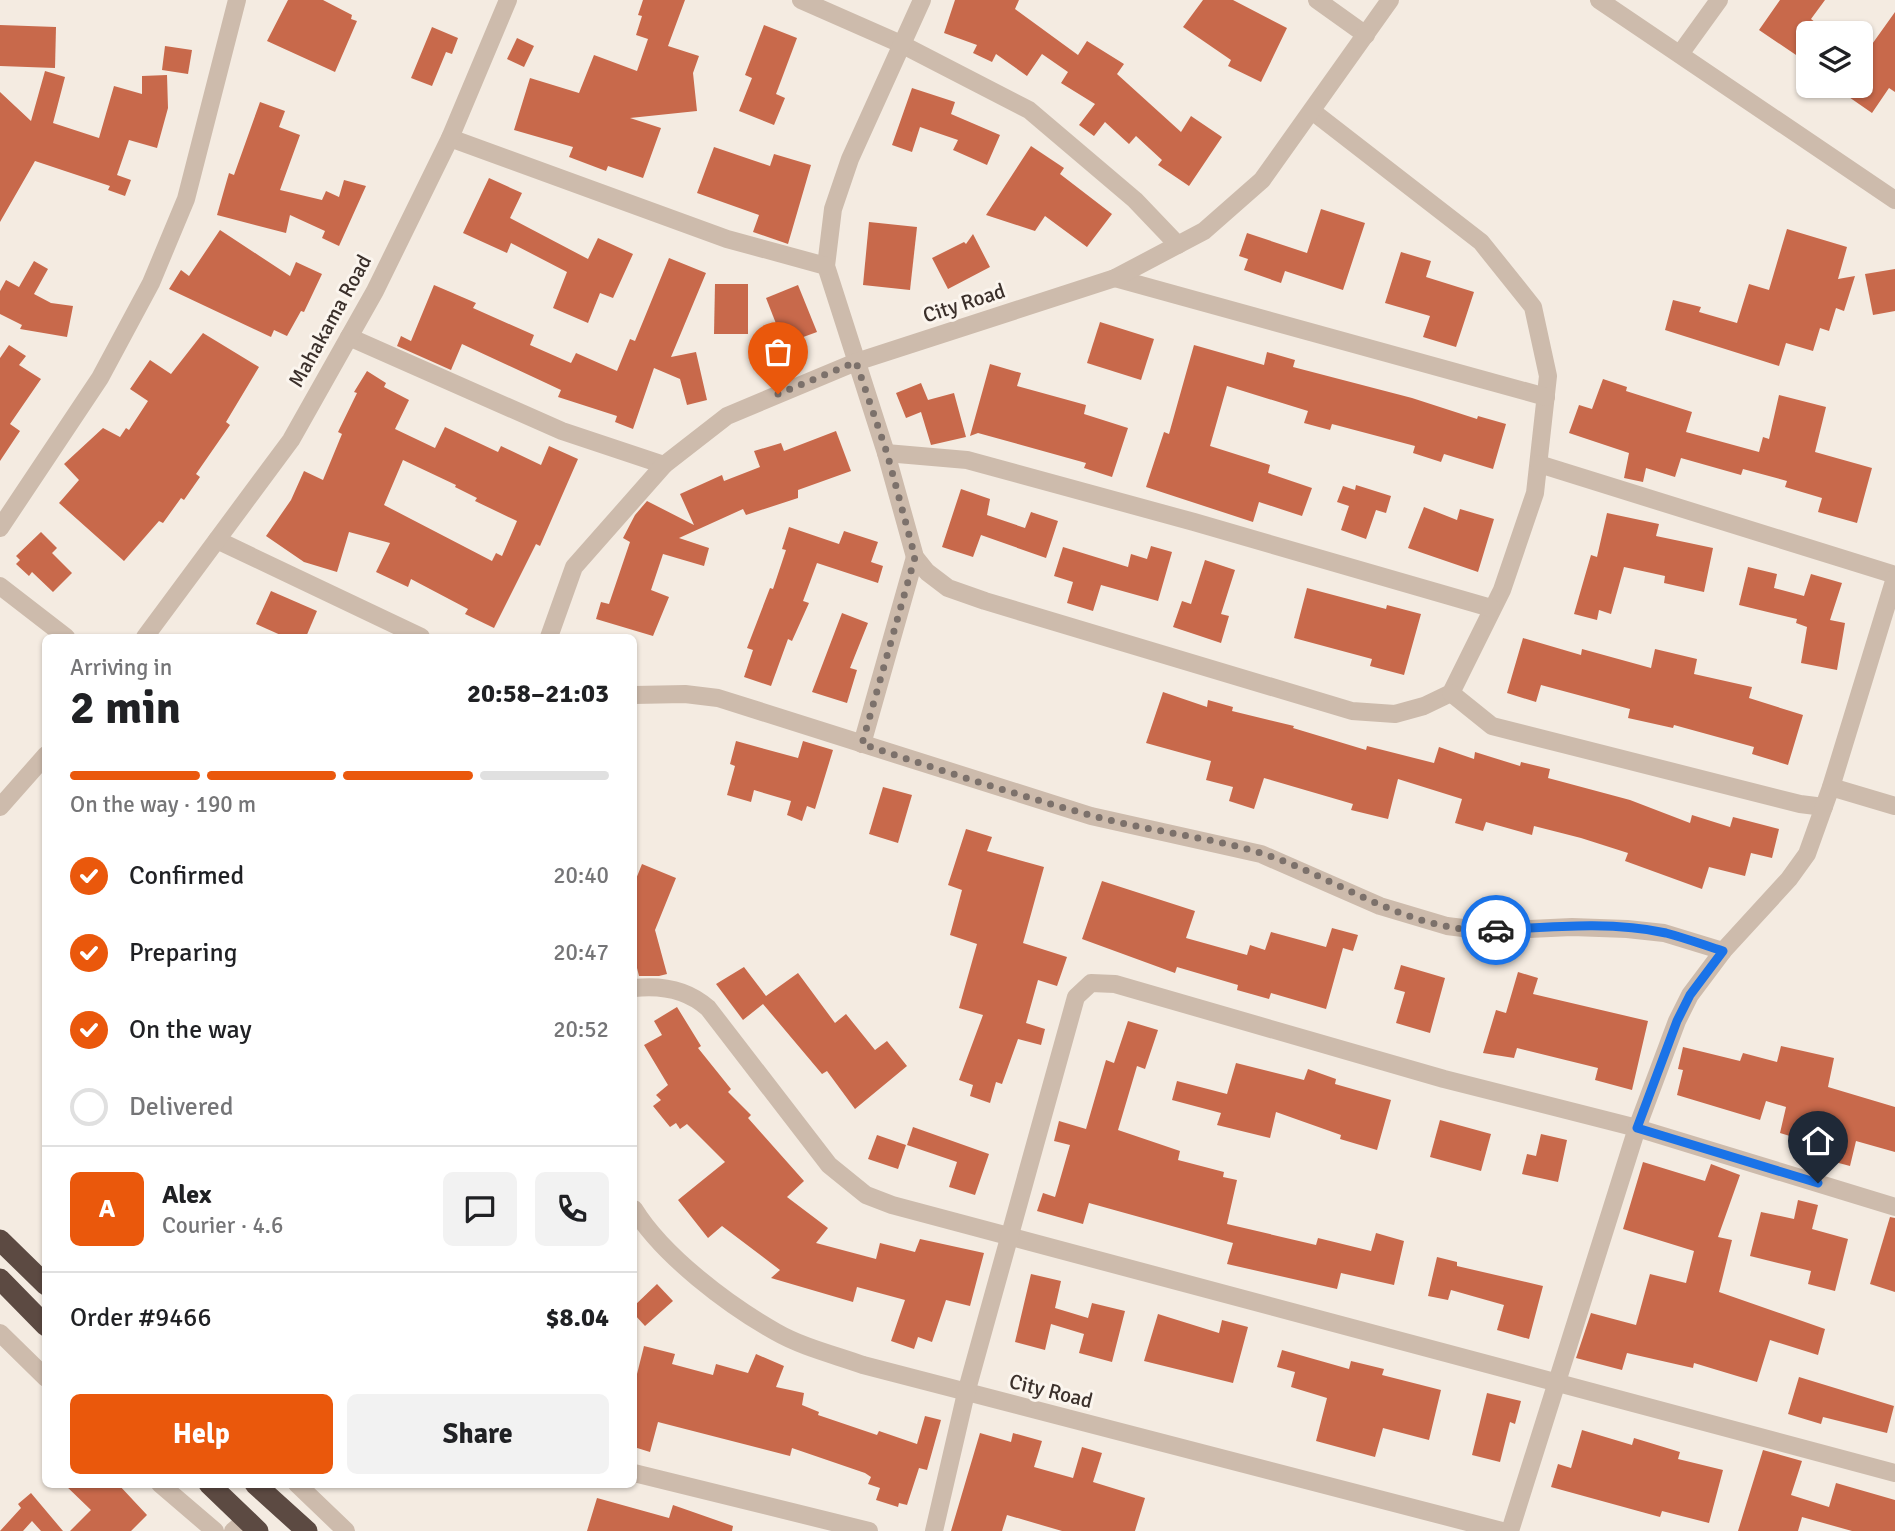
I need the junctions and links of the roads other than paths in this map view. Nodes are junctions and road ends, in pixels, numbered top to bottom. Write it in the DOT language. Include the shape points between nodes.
graph roads {
  1 [pos="237,0"];
  2 [pos="508,0"];
  3 [pos="801,0"];
  4 [pos="922,0"];
  5 [pos="1317,0"];
  6 [pos="1390,0"];
  7 [pos="1599,0"];
  8 [pos="1719,0"];
  9 [pos="1366,35"];
  10 [pos="901,44"];
  11 [pos="1680,54"];
  12 [pos="1312,111"];
  13 [pos="450,138"];
  14 [pos="1895,200"];
  15 [pos="1178,245"];
  16 [pos="826,267"];
  17 [pos="1115,278"];
  18 [pos="349,337"];
  19 [pos="856,362"];
  20 [pos="1546,397"];
  21 [pos="887,453"];
  22 [pos="1539,464"];
  23 [pos="664,465"];
  24 [pos="0,528"];
  25 [pos="217,540"];
  26 [pos="915,557"];
  27 [pos="1895,576"];
  28 [pos="0,586"];
  29 [pos="1491,608"];
  30 [pos="62,634"];
  31 [pos="147,634"];
  32 [pos="415,634"];
  33 [pos="550,634"];
  34 [pos="1451,693"];
  35 [pos="637,695"];
  36 [pos="862,744"];
  37 [pos="42,760"];
  38 [pos="1831,787"];
  39 [pos="1895,806"];
  40 [pos="0,807"];
  41 [pos="1824,807"];
  42 [pos="1723,951"];
  43 [pos="637,988"];
  44 [pos="1637,1128"];
  45 [pos="1895,1207"];
  46 [pos="637,1214"];
  47 [pos="1010,1236"];
  48 [pos="0,1240"];
  49 [pos="0,1279"];
  50 [pos="42,1281"];
  51 [pos="42,1322"];
  52 [pos="0,1332"];
  53 [pos="42,1374"];
  54 [pos="1557,1381"];
  55 [pos="966,1393"];
  56 [pos="637,1474"];
  57 [pos="1895,1474"];
  58 [pos="165,1488"];
  59 [pos="212,1488"];
  60 [pos="259,1488"];
  61 [pos="301,1488"];
  62 [pos="246,1527"];
  63 [pos="215,1531"];
  64 [pos="307,1531"];
  65 [pos="346,1531"];
  66 [pos="869,1531"];
  67 [pos="934,1531"];
  68 [pos="1502,1531"];
  69 [pos="1510,1531"];
  1 -- 24 [label="street" via="186,199 150,282 100,378"];
  2 -- 13 [label="street, Mahakama Road"];
  3 -- 10 [label="street"];
  4 -- 10 [label="street"];
  5 -- 9 [label="street"];
  6 -- 9 [label="street, City Road"];
  7 -- 11 [label="street"];
  8 -- 11 [label="street"];
  9 -- 12 [label="street, City Road"];
  10 -- 15 [label="street" via="1029,110 1136,200"];
  10 -- 16 [label="street" via="846,172 827,236"];
  11 -- 14 [label="street"];
  12 -- 15 [label="street, City Road" via="1262,180 1204,231"];
  12 -- 20 [label="street" via="1480,242 1498,263 1533,307 1548,376"];
  13 -- 16 [label="street" via="727,239"];
  13 -- 18 [label="street, Mahakama Road"];
  15 -- 17 [label="street, City Road"];
  16 -- 19 [label="street"];
  17 -- 19 [label="street, City Road"];
  17 -- 20 [label="street"];
  18 -- 23 [label="street" via="562,431"];
  18 -- 25 [label="street, Mahakama Road" via="291,440"];
  19 -- 21 [label="street"];
  19 -- 23 [label="street, City Road" via="727,416"];
  20 -- 22 [label="street"];
  21 -- 26 [label="street"];
  21 -- 29 [label="street" via="967,460"];
  22 -- 27 [label="street"];
  22 -- 29 [label="street" via="1535,493 1502,590"];
  23 -- 33 [label="street, City Road" via="574,567"];
  25 -- 31 [label="street, Mahakama Road"];
  25 -- 32 [label="street"];
  26 -- 34 [label="street" via="948,588 1352,711 1395,714"];
  26 -- 36 [label="street"];
  27 -- 38 [label="street"];
  28 -- 30 [label="street"];
  29 -- 34 [label="street"];
  34 -- 41 [label="street" via="1503,730"];
  35 -- 36 [label="street" via="718,698"];
  36 -- 42 [label="street" via="1091,816 1261,853 1380,906 1447,926 1487,931 1572,926 1627,929 1664,933"];
  37 -- 40 [label="street"];
  38 -- 39 [label="street"];
  38 -- 41 [label="street"];
  41 -- 42 [label="street" via="1807,854"];
  42 -- 44 [label="street" via="1677,1021"];
  43 -- 47 [label="street" via="694,995 849,1184 892,1205"];
  44 -- 45 [label="street"];
  44 -- 47 [label="street" via="1444,1079 1115,984 1091,982 1076,997"];
  44 -- 54 [label="street"];
  46 -- 55 [label="street, City Road" via="646,1229 715,1291 778,1333 863,1365"];
  47 -- 54 [label="street"];
  47 -- 55 [label="street"];
  48 -- 50 [label="highway"];
  49 -- 51 [label="highway"];
  52 -- 53 [label="street"];
  54 -- 57 [label="street"];
  54 -- 69 [label="street"];
  55 -- 67 [label="street"];
  55 -- 68 [label="street, City Road"];
  56 -- 66 [label="street"];
  58 -- 63 [label="street"];
  59 -- 62 [label="highway"];
  60 -- 64 [label="highway"];
  61 -- 65 [label="street"];
}
